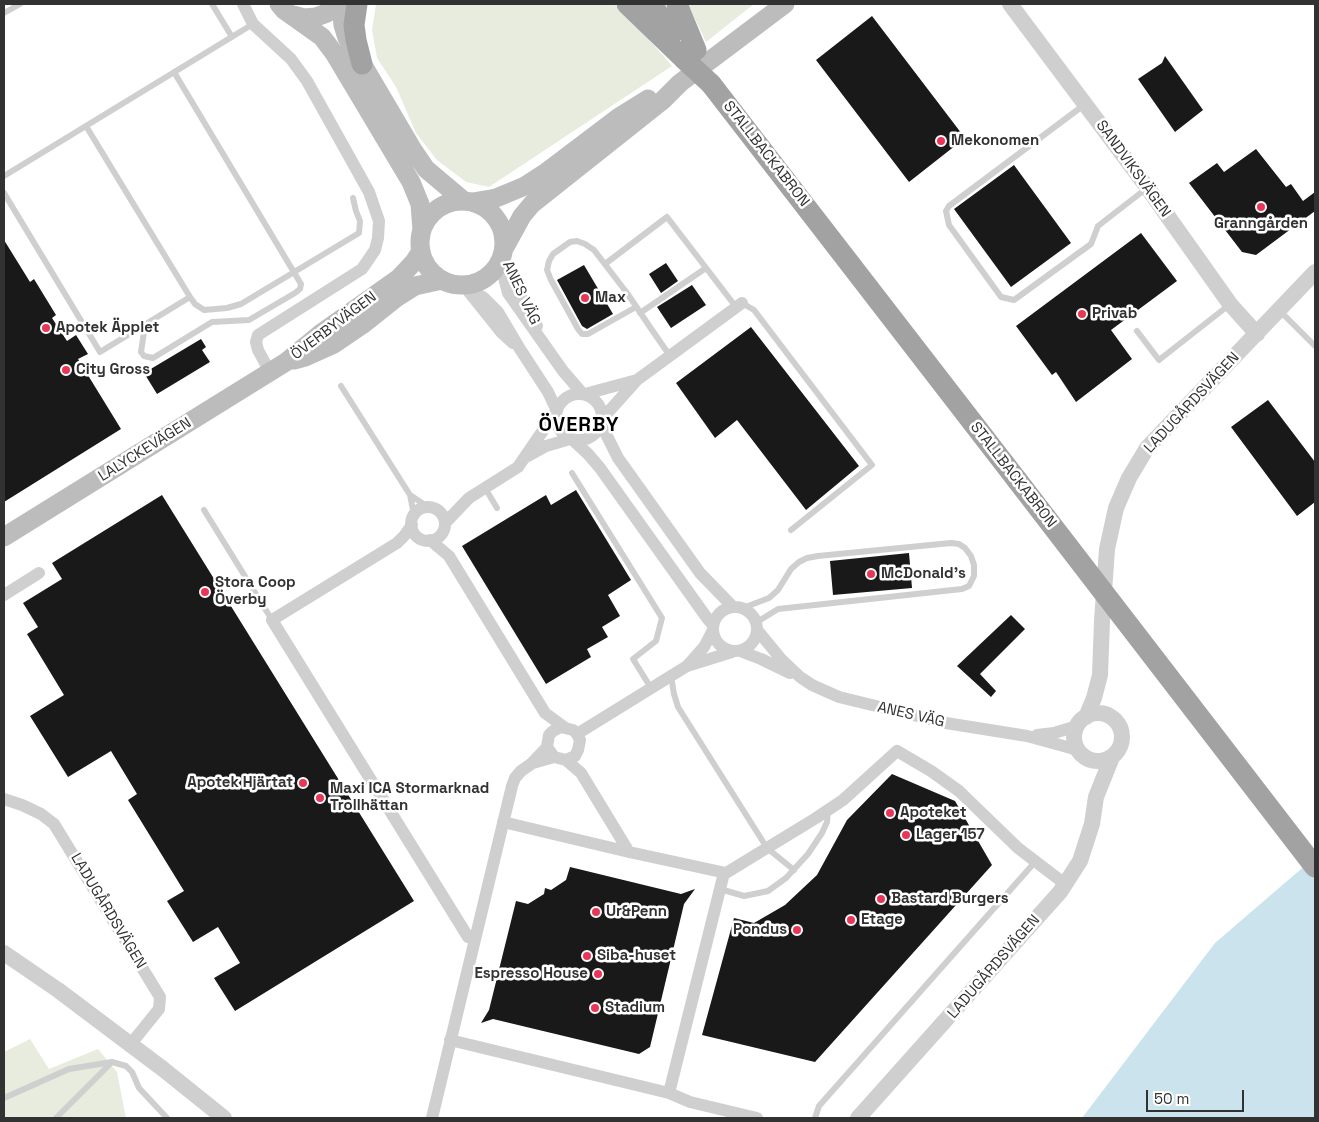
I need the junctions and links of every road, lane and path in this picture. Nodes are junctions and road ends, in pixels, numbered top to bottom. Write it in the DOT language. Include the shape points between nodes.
graph roads {
  1 [pos="20,4"];
  2 [pos="212,4"];
  3 [pos="243,4"];
  4 [pos="279,4"];
  5 [pos="336,4"];
  6 [pos="341,4"];
  7 [pos="357,4"];
  8 [pos="627,4"];
  9 [pos="651,4"];
  10 [pos="677,4"];
  11 [pos="785,4"];
  12 [pos="1010,4"];
  13 [pos="4,13"];
  14 [pos="293,16"];
  15 [pos="253,24"];
  16 [pos="232,37"];
  17 [pos="690,54"];
  18 [pos="362,64"];
  19 [pos="174,72"];
  20 [pos="680,83"];
  21 [pos="1085,104"];
  22 [pos="86,126"];
  23 [pos="4,176"];
  24 [pos="1147,187"];
  25 [pos="4,193"];
  26 [pos="353,198"];
  27 [pos="469,202"];
  28 [pos="422,230"];
  29 [pos="421,251"];
  30 [pos="504,251"];
  31 [pos="605,264"];
  32 [pos="706,268"];
  33 [pos="294,272"];
  34 [pos="1315,272"];
  35 [pos="453,283"];
  36 [pos="190,297"];
  37 [pos="1230,304"];
  38 [pos="739,305"];
  39 [pos="638,310"];
  40 [pos="1279,310"];
  41 [pos="144,325"];
  42 [pos="1137,331"];
  43 [pos="1258,334"];
  44 [pos="1315,346"];
  45 [pos="670,356"];
  46 [pos="278,367"];
  47 [pos="637,380"];
  48 [pos="342,386"];
  49 [pos="583,394"];
  50 [pos="556,411"];
  51 [pos="602,421"];
  52 [pos="571,439"];
  53 [pos="526,457"];
  54 [pos="572,473"];
  55 [pos="485,488"];
  56 [pos="410,495"];
  57 [pos="469,498"];
  58 [pos="432,508"];
  59 [pos="498,508"];
  60 [pos="204,510"];
  61 [pos="413,520"];
  62 [pos="444,526"];
  63 [pos="791,530"];
  64 [pos="4,537"];
  65 [pos="425,539"];
  66 [pos="396,543"];
  67 [pos="449,556"];
  68 [pos="39,573"];
  69 [pos="4,595"];
  70 [pos="738,608"];
  71 [pos="272,620"];
  72 [pos="757,626"];
  73 [pos="713,628"];
  74 [pos="736,652"];
  75 [pos="687,666"];
  76 [pos="1100,675"];
  77 [pos="672,676"];
  78 [pos="800,677"];
  79 [pos="652,688"];
  80 [pos="545,713"];
  81 [pos="1110,716"];
  82 [pos="1082,721"];
  83 [pos="564,727"];
  84 [pos="577,734"];
  85 [pos="1027,736"];
  86 [pos="554,750"];
  87 [pos="578,750"];
  88 [pos="1082,753"];
  89 [pos="1112,757"];
  90 [pos="581,773"];
  91 [pos="1096,797"];
  92 [pos="4,799"];
  93 [pos="828,810"];
  94 [pos="503,822"];
  95 [pos="767,848"];
  96 [pos="629,852"];
  97 [pos="1035,862"];
  98 [pos="1315,868"];
  99 [pos="794,870"];
  100 [pos="724,872"];
  101 [pos="1065,884"];
  102 [pos="720,889"];
  103 [pos="474,939"];
  104 [pos="4,953"];
  105 [pos="450,1040"];
  106 [pos="130,1045"];
  107 [pos="112,1062"];
  108 [pos="669,1093"];
  109 [pos="4,1098"];
  110 [pos="56,1118"];
  111 [pos="167,1118"];
  112 [pos="224,1118"];
  113 [pos="432,1118"];
  114 [pos="757,1118"];
  115 [pos="815,1118"];
  116 [pos="858,1118"];
  1 -- 13 [label="lane"];
  2 -- 16 [label="lane"];
  3 -- 15 [label="street"];
  4 -- 14 [label="main road"];
  5 -- 14 [label="main road" via="316,17"];
  6 -- 18 [label="main road" via="347,38"];
  7 -- 18 [label="highway" via="354,25"];
  8 -- 17 [label="highway"];
  9 -- 17 [label="highway"];
  10 -- 17 [label="highway"];
  11 -- 20 [label="main road, ÖVERBYVÄGEN"];
  12 -- 21 [label="street, SANDVIKSVÄGEN"];
  14 -- 28 [label="main road" via="322,37 356,87 416,191"];
  15 -- 16 [label="lane"];
  15 -- 46 [label="street" via="291,59 307,81 369,192 379,220 375,250 362,269 258,335 258,350"];
  16 -- 19 [label="lane"];
  17 -- 98 [label="highway, STALLBACKABRON, bridge"];
  18 -- 27 [label="main road" via="426,169"];
  19 -- 22 [label="lane"];
  19 -- 33 [label="lane"];
  20 -- 27 [label="main road, ÖVERBYVÄGEN" via="638,105 525,186 502,196"];
  20 -- 30 [label="main road, ÖVERBYVÄGEN" via="532,204"];
  21 -- 24 [label="street, SANDVIKSVÄGEN"];
  21 -- 24 [label="lane" via="946,211 949,225 1001,297 1014,300 1090,244 1098,226"];
  22 -- 23 [label="lane"];
  22 -- 36 [label="lane"];
  24 -- 37 [label="street, SANDVIKSVÄGEN"];
  25 -- 41 [label="lane" via="100,352"];
  26 -- 33 [label="lane" via="360,221 359,233"];
  27 -- 28 [label="main road, ÖVERBYVÄGEN" via="442,206 430,216"];
  27 -- 30 [label="main road" via="490,211 499,222 504,234"];
  28 -- 29 [label="main road"];
  29 -- 35 [label="main road" via="430,270"];
  29 -- 46 [label="main road, ÖVERBYVÄGEN" via="399,278"];
  30 -- 35 [label="main road, ÖVERBYVÄGEN" via="494,270 485,278 474,283"];
  30 -- 49 [label="street, ANES VÄG" via="512,279 545,345"];
  31 -- 32 [label="lane" via="667,217"];
  31 -- 39 [label="lane"];
  31 -- 39 [label="lane" via="594,250 577,241 553,254 549,261 551,280 578,329 582,334 588,334"];
  32 -- 38 [label="lane"];
  32 -- 39 [label="lane"];
  33 -- 36 [label="lane" via="241,304 227,308 204,310"];
  33 -- 41 [label="lane" via="301,284 300,289 249,320 207,325 152,358 140,352"];
  34 -- 40 [label="street, LADUGÅRDSVÄGEN"];
  35 -- 46 [label="main road, ÖVERBYVÄGEN" via="415,286 321,350"];
  35 -- 50 [label="street, ANES VÄG" via="476,300 501,332 520,349 548,392"];
  36 -- 41 [label="lane"];
  37 -- 42 [label="lane" via="1159,360"];
  37 -- 43 [label="street, SANDVIKSVÄGEN"];
  38 -- 45 [label="street"];
  38 -- 63 [label="lane" via="754,310 872,465"];
  39 -- 45 [label="lane"];
  40 -- 43 [label="street, LADUGÅRDSVÄGEN"];
  40 -- 44 [label="lane"];
  43 -- 76 [label="street, LADUGÅRDSVÄGEN" via="1147,448 1129,478 1116,508 1107,549"];
  45 -- 47 [label="street"];
  46 -- 64 [label="main road, LALYCKEVÄGEN"];
  47 -- 49 [label="street"];
  47 -- 51 [label="street"];
  48 -- 56 [label="lane"];
  49 -- 50 [label="street" via="566,397"];
  49 -- 51 [label="street" via="598,403"];
  50 -- 52 [label="street" via="557,426"];
  50 -- 53 [label="street"];
  51 -- 52 [label="street" via="594,435 580,440"];
  51 -- 70 [label="street" via="618,458 700,573"];
  52 -- 53 [label="street" via="546,446"];
  52 -- 73 [label="street" via="600,468"];
  53 -- 55 [label="street" via="510,473"];
  54 -- 79 [label="lane" via="662,618 656,642 633,659"];
  55 -- 57 [label="street"];
  55 -- 59 [label="lane"];
  56 -- 58 [label="lane"];
  56 -- 61 [label="lane"];
  57 -- 58 [label="street"];
  57 -- 62 [label="street"];
  58 -- 61 [label="street" via="421,509"];
  58 -- 62 [label="street" via="443,516"];
  60 -- 71 [label="lane"];
  61 -- 65 [label="street" via="414,532"];
  61 -- 66 [label="street"];
  62 -- 65 [label="street" via="440,536"];
  62 -- 67 [label="street"];
  65 -- 66 [label="street"];
  65 -- 67 [label="street"];
  66 -- 71 [label="street"];
  67 -- 80 [label="street"];
  68 -- 69 [label="street"];
  70 -- 72 [label="street" via="749,611"];
  70 -- 72 [label="lane" via="769,598 791,569 807,558 951,543 965,548 974,565 974,576 969,586 962,589 778,609"];
  70 -- 73 [label="street" via="720,613"];
  71 -- 103 [label="street" via="468,937"];
  72 -- 74 [label="street" via="754,642 745,650"];
  72 -- 78 [label="street, ANES VÄG" via="781,660"];
  73 -- 74 [label="street" via="718,644"];
  73 -- 75 [label="street" via="704,647"];
  74 -- 75 [label="street"];
  74 -- 78 [label="street, ANES VÄG" via="761,659"];
  75 -- 77 [label="street"];
  76 -- 81 [label="street, LADUGÅRDSVÄGEN"];
  76 -- 82 [label="street, LADUGÅRDSVÄGEN" via="1094,698"];
  77 -- 79 [label="street"];
  77 -- 95 [label="lane" via="678,707"];
  78 -- 85 [label="street, ANES VÄG" via="839,698 869,706"];
  79 -- 84 [label="street"];
  80 -- 83 [label="street"];
  80 -- 86 [label="street"];
  81 -- 82 [label="street" via="1102,714"];
  81 -- 89 [label="street" via="1122,733 1121,745"];
  82 -- 85 [label="street, ANES VÄG" via="1054,733"];
  82 -- 88 [label="street" via="1074,737"];
  83 -- 84 [label="street"];
  83 -- 86 [label="street" via="555,729"];
  84 -- 87 [label="street" via="580,740"];
  85 -- 88 [label="street, ANES VÄG"];
  86 -- 87 [label="street" via="574,756"];
  86 -- 90 [label="street"];
  86 -- 94 [label="street" via="515,778"];
  87 -- 90 [label="street"];
  88 -- 89 [label="street" via="1090,760"];
  88 -- 91 [label="street, LADUGÅRDSVÄGEN" via="1093,778"];
  89 -- 91 [label="street, LADUGÅRDSVÄGEN"];
  90 -- 96 [label="street"];
  91 -- 101 [label="street, LADUGÅRDSVÄGEN" via="1092,824 1080,861"];
  92 -- 106 [label="street, LADUGÅRDSVÄGEN" via="41,814 54,824 160,997 159,1009"];
  93 -- 95 [label="street"];
  93 -- 97 [label="street" via="896,752 959,791"];
  93 -- 99 [label="lane" via="822,833"];
  94 -- 96 [label="street"];
  94 -- 103 [label="street"];
  95 -- 99 [label="lane"];
  95 -- 100 [label="street"];
  96 -- 100 [label="street"];
  97 -- 101 [label="street"];
  97 -- 115 [label="lane" via="819,1106"];
  99 -- 102 [label="lane" via="768,891 744,896"];
  100 -- 102 [label="street"];
  101 -- 116 [label="street, LADUGÅRDSVÄGEN"];
  102 -- 108 [label="street"];
  103 -- 105 [label="street"];
  104 -- 106 [label="street"];
  105 -- 108 [label="street"];
  105 -- 113 [label="street"];
  106 -- 112 [label="street"];
  107 -- 109 [label="lane" via="70,1069"];
  107 -- 110 [label="lane"];
  107 -- 111 [label="lane" via="126,1066 132,1072 139,1088"];
  108 -- 114 [label="street" via="690,1102"];
}
